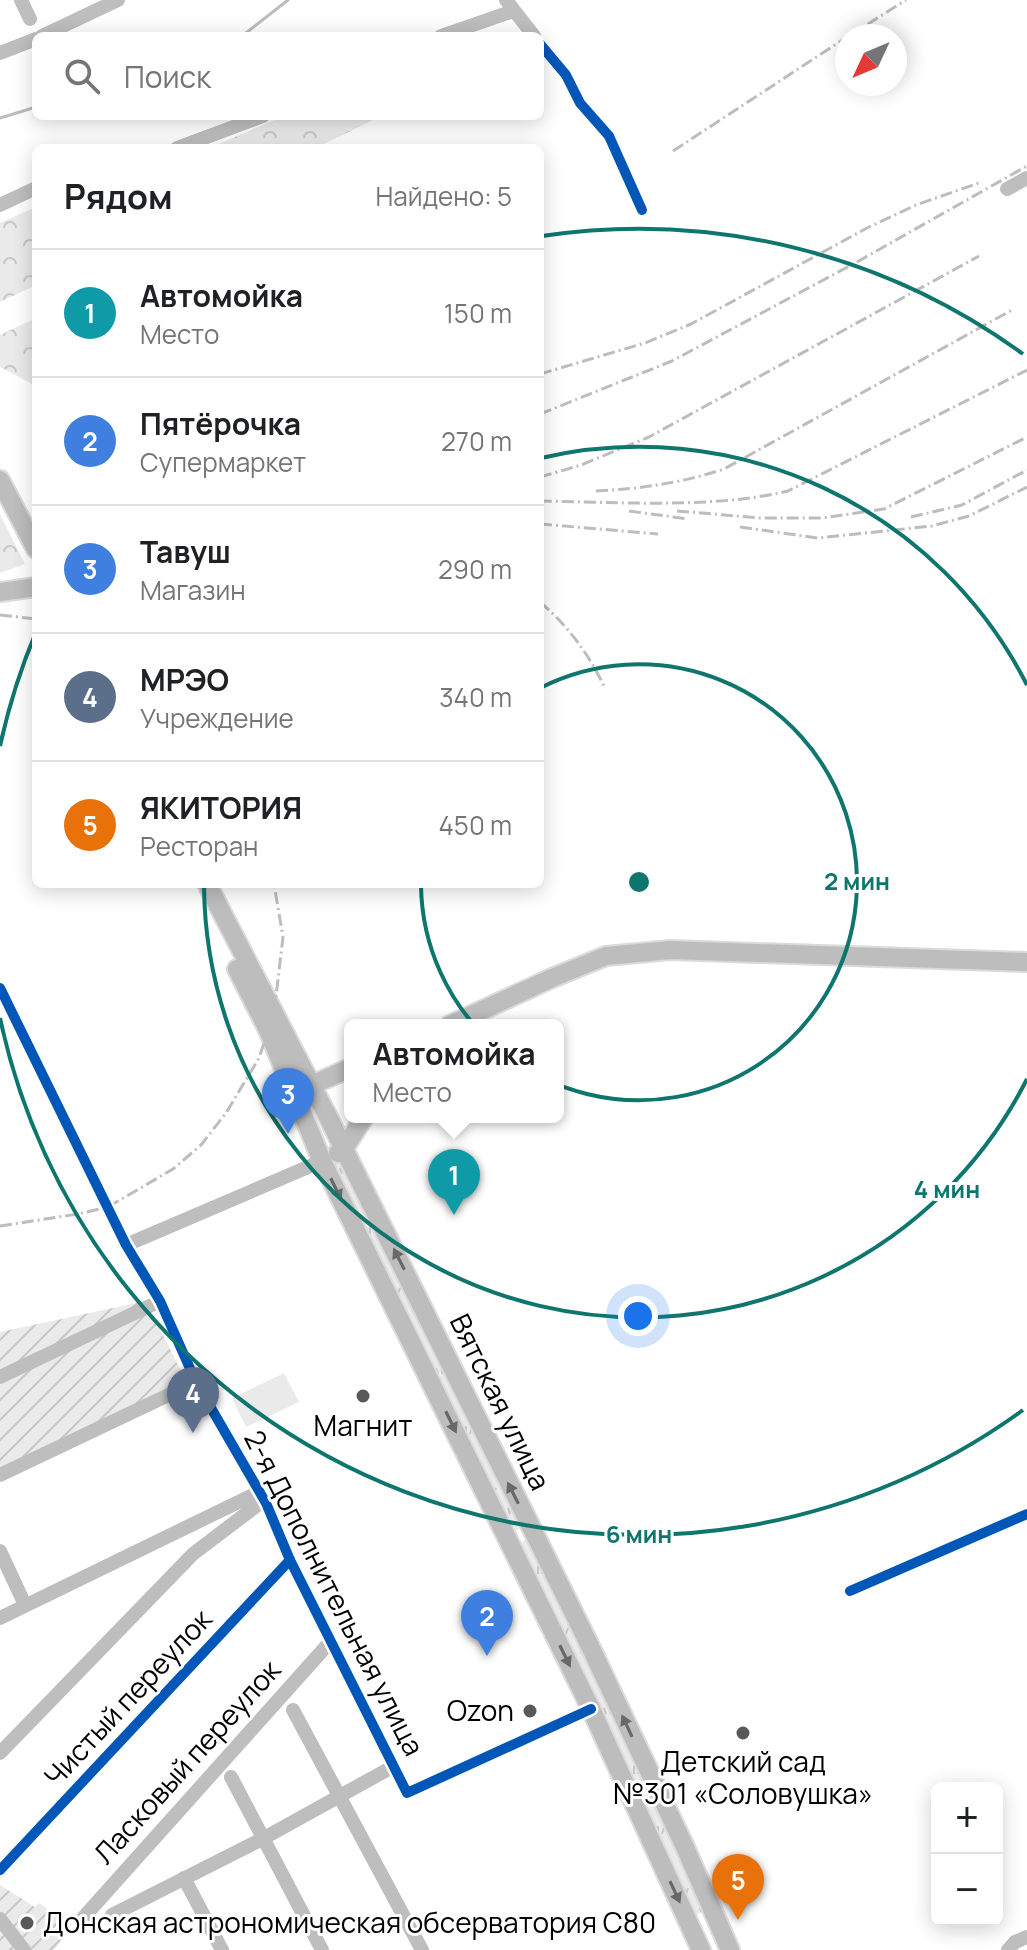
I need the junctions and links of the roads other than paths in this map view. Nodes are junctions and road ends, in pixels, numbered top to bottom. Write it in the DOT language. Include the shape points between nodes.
graph roads {
  1 [pos="21,0"];
  2 [pos="118,0"];
  3 [pos="509,6"];
  4 [pos="30,19"];
  5 [pos="50,32"];
  6 [pos="450,32"];
  7 [pos="531,32"];
  8 [pos="32,41"];
  9 [pos="544,49"];
  10 [pos="0,53"];
  11 [pos="252,120"];
  12 [pos="188,144"];
  13 [pos="1027,178"];
  14 [pos="1007,189"];
  15 [pos="32,190"];
  16 [pos="0,205"];
  17 [pos="642,210"];
  18 [pos="0,480"];
  19 [pos="32,541"];
  20 [pos="32,588"];
  21 [pos="0,592"];
  22 [pos="197,888"];
  23 [pos="209,888"];
  24 [pos="1027,962"];
  25 [pos="0,988"];
  26 [pos="464,1019"];
  27 [pos="344,1071"];
  28 [pos="312,1085"];
  29 [pos="293,1093"];
  30 [pos="301,1112"];
  31 [pos="328,1117"];
  32 [pos="344,1117"];
  33 [pos="359,1123"];
  34 [pos="344,1149"];
  35 [pos="322,1161"];
  36 [pos="126,1245"];
  37 [pos="160,1301"];
  38 [pos="0,1377"];
  39 [pos="196,1382"];
  40 [pos="0,1475"];
  41 [pos="261,1496"];
  42 [pos="1027,1514"];
  43 [pos="533,1531"];
  44 [pos="511,1543"];
  45 [pos="0,1551"];
  46 [pos="290,1560"];
  47 [pos="850,1591"];
  48 [pos="25,1605"];
  49 [pos="0,1618"];
  50 [pos="331,1641"];
  51 [pos="591,1709"];
  52 [pos="293,1710"];
  53 [pos="0,1753"];
  54 [pos="394,1766"];
  55 [pos="231,1777"];
  56 [pos="340,1795"];
  57 [pos="264,1838"];
  58 [pos="0,1870"];
  59 [pos="184,1878"];
  60 [pos="714,1912"];
  61 [pos="112,1915"];
  62 [pos="83,1918"];
  63 [pos="0,1919"];
  64 [pos="689,1923"];
  65 [pos="1027,1937"];
  66 [pos="416,1948"];
  67 [pos="24,1950"];
  68 [pos="222,1950"];
  69 [pos="322,1950"];
  70 [pos="701,1950"];
  71 [pos="730,1950"];
  72 [pos="1008,1950"];
  1 -- 4 [label="street"];
  2 -- 5 [label="street"];
  3 -- 6 [label="street"];
  3 -- 7 [label="street"];
  8 -- 10 [label="street"];
  9 -- 17 [label="street" via="609,136"];
  11 -- 12 [label="street"];
  13 -- 14 [label="street"];
  15 -- 16 [label="street"];
  18 -- 19 [label="main road"];
  20 -- 21 [label="main road"];
  22 -- 29 [label="main road, Вятская улица" via="268,1030"];
  23 -- 28 [label="main road, Вятская улица"];
  24 -- 26 [label="main road" via="670,950 606,956"];
  25 -- 36 [label="street, 2-я Дополнительная улица"];
  27 -- 28 [label="main road"];
  28 -- 29 [label="main road"];
  28 -- 31 [label="main road, Вятская улица"];
  29 -- 30 [label="main road, Вятская улица"];
  30 -- 31 [label="main road"];
  30 -- 35 [label="main road, Вятская улица"];
  31 -- 32 [label="main road"];
  31 -- 34 [label="main road, Вятская улица"];
  33 -- 34 [label="main road"];
  34 -- 35 [label="main road"];
  43 -- 34 [label="main road, Вятская улица, one-way"];
  35 -- 36 [label="street"];
  35 -- 44 [label="main road, Вятская улица, one-way"];
  36 -- 37 [label="street, 2-я Дополнительная улица"];
  37 -- 38 [label="street"];
  37 -- 39 [label="street, 2-я Дополнительная улица"];
  39 -- 40 [label="street"];
  39 -- 41 [label="street, 2-я Дополнительная улица"];
  41 -- 46 [label="street, 2-я Дополнительная улица"];
  41 -- 48 [label="street"];
  41 -- 53 [label="street" via="193,1554"];
  42 -- 47 [label="street"];
  43 -- 44 [label="main road" via="520,1531"];
  60 -- 43 [label="main road, Вятская улица, one-way"];
  44 -- 51 [label="main road, Вятская улица, one-way"];
  45 -- 48 [label="street"];
  46 -- 50 [label="street, 2-я Дополнительная улица"];
  46 -- 58 [label="street, Чистый переулок"];
  48 -- 49 [label="street"];
  50 -- 54 [label="street, 2-я Дополнительная улица"];
  50 -- 62 [label="street, Ласковый переулок"];
  51 -- 54 [label="street, 2-я Дополнительная улица" via="407,1793"];
  51 -- 64 [label="main road, Вятская улица, one-way"];
  52 -- 56 [label="street"];
  54 -- 56 [label="street"];
  55 -- 57 [label="street"];
  56 -- 57 [label="street"];
  56 -- 66 [label="street"];
  57 -- 59 [label="street"];
  57 -- 69 [label="street"];
  59 -- 61 [label="street"];
  59 -- 68 [label="street"];
  60 -- 64 [label="main road" via="705,1921"];
  60 -- 71 [label="main road, Вятская улица"];
  63 -- 67 [label="street"];
  64 -- 70 [label="main road, Вятская улица"];
  65 -- 72 [label="street"];
}
